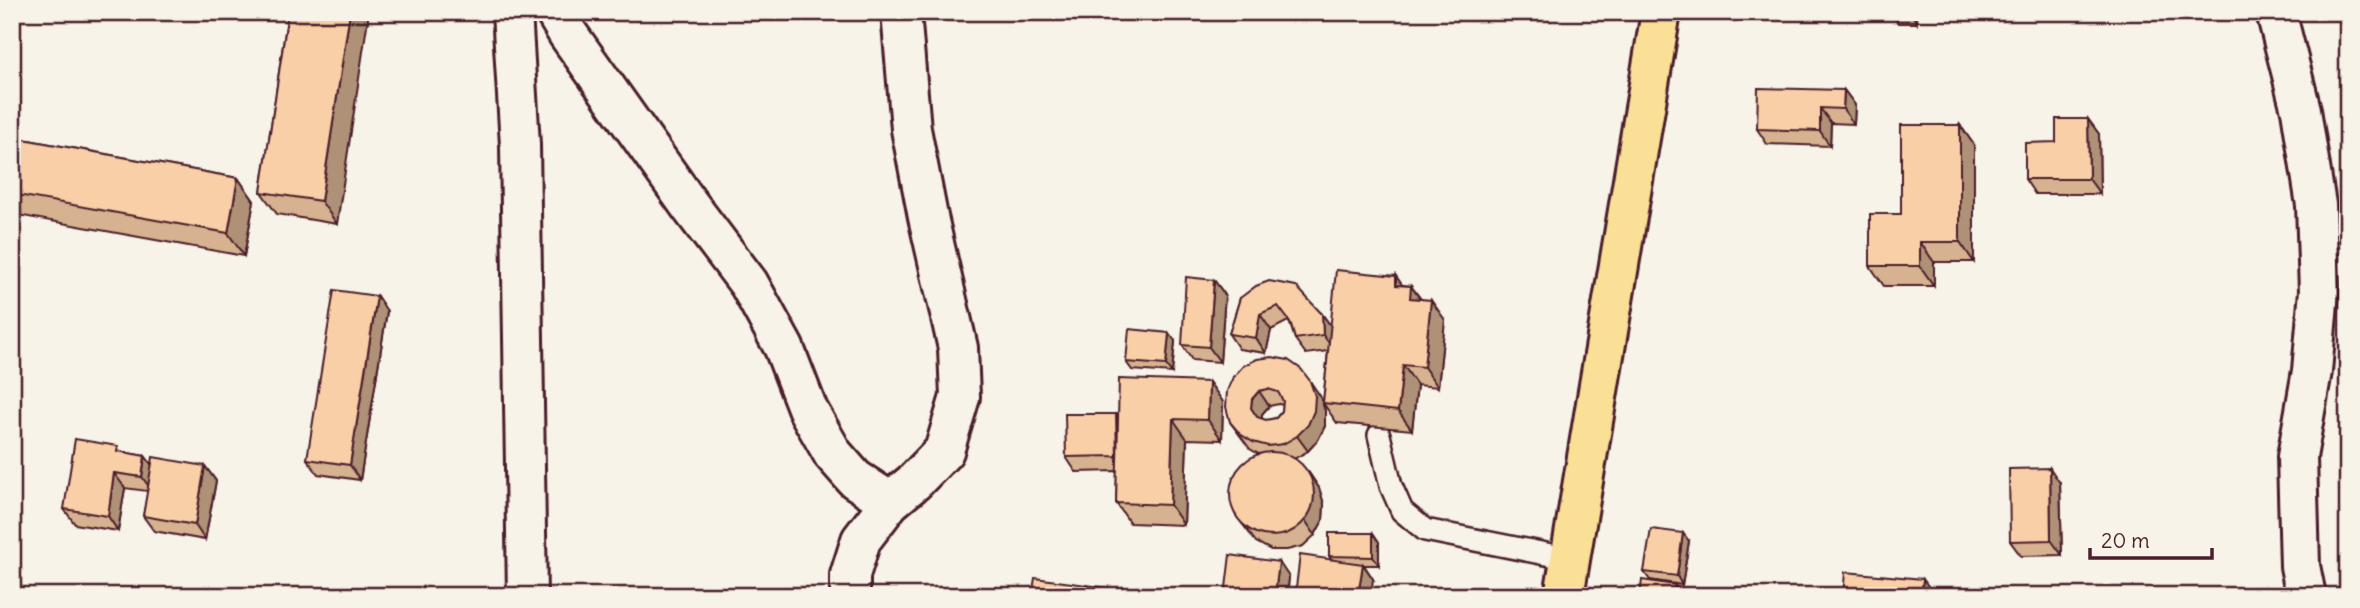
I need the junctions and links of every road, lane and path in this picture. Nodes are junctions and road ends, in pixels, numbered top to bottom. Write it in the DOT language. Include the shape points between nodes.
graph roads {
  1 [pos="512,12"];
  2 [pos="555,12"];
  3 [pos="901,12"];
  4 [pos="1661,12"];
  5 [pos="2276,12"];
  6 [pos="1379,435"];
  7 [pos="890,502"];
  8 [pos="1571,559"];
  9 [pos="527,596"];
  10 [pos="850,596"];
  11 [pos="1564,596"];
  12 [pos="2305,596"];
  1 -- 9 [label="street" via="520,145"];
  2 -- 7 [label="street" via="749,284 833,454 855,479"];
  3 -- 7 [label="street" via="911,129 958,348 960,397 944,451"];
  4 -- 8 [label="highway"];
  5 -- 12 [label="street" via="2301,110 2316,205 2319,291 2312,371 2297,457"];
  6 -- 8 [label="lane" via="1402,511 1425,530"];
  7 -- 10 [label="street" via="861,540 850,575"];
  8 -- 11 [label="highway"];
}
